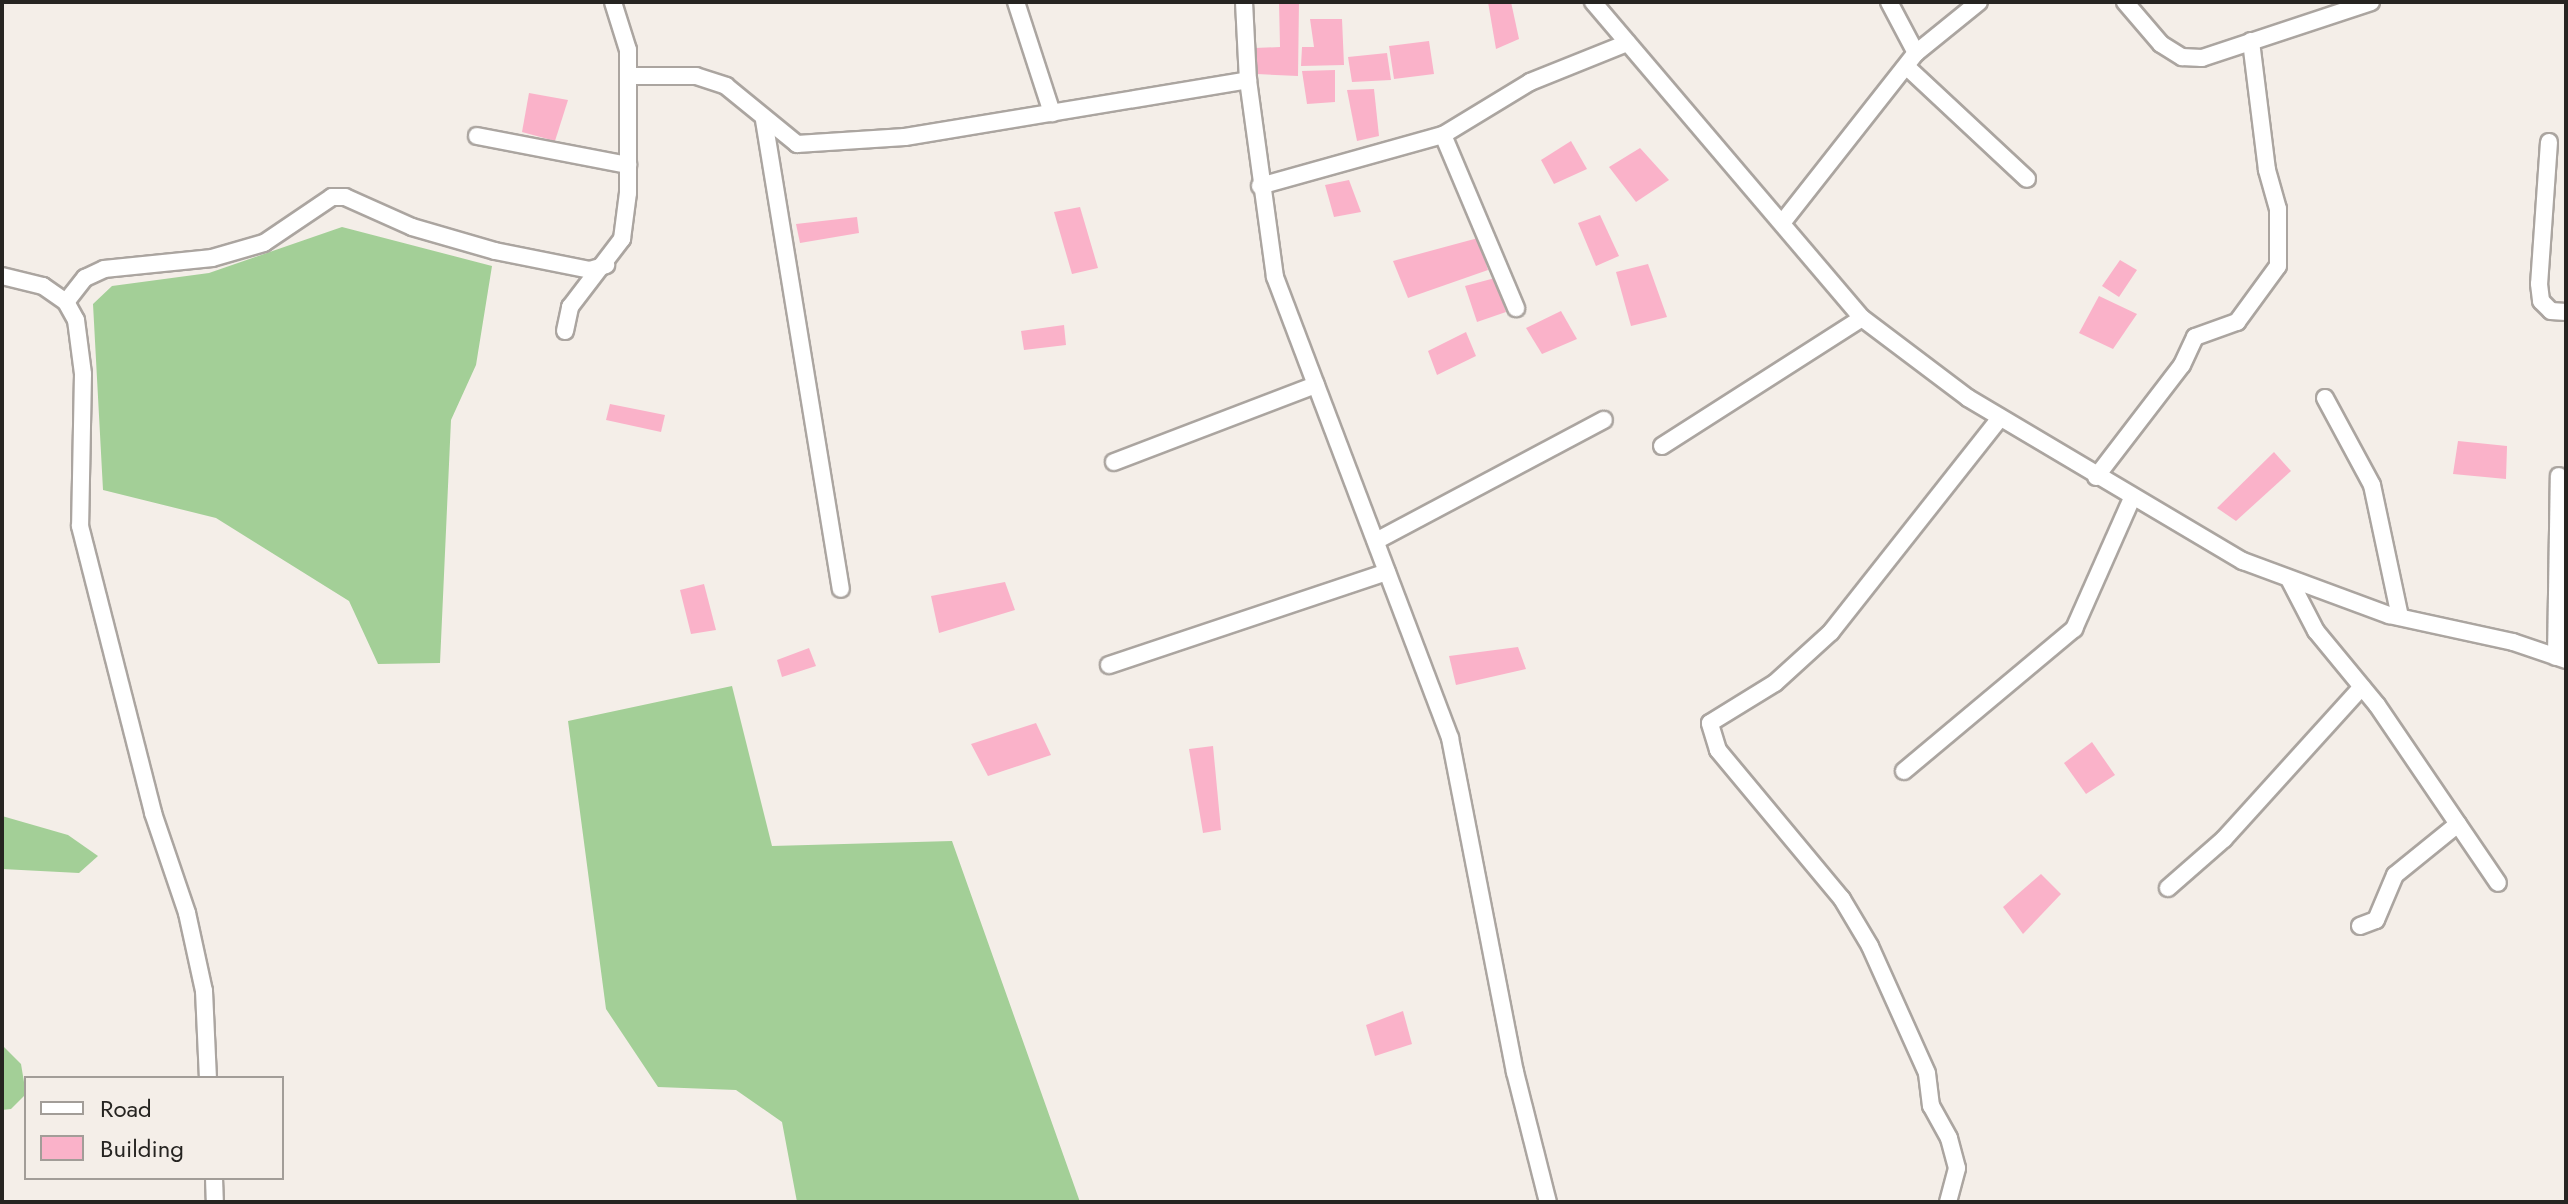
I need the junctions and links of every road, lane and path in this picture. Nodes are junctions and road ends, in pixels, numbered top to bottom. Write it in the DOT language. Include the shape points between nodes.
graph roads {
  1 [pos="613,2"];
  2 [pos="1016,2"];
  3 [pos="1244,2"];
  4 [pos="1593,2"];
  5 [pos="1889,2"];
  6 [pos="1979,2"];
  7 [pos="2125,2"];
  8 [pos="2371,2"];
  9 [pos="2251,41"];
  10 [pos="1627,43"];
  11 [pos="1912,60"];
  12 [pos="629,76"];
  13 [pos="1248,80"];
  14 [pos="1052,113"];
  15 [pos="764,120"];
  16 [pos="1443,135"];
  17 [pos="477,136"];
  18 [pos="2549,142"];
  19 [pos="628,165"];
  20 [pos="2027,179"];
  21 [pos="1260,186"];
  22 [pos="1782,223"];
  23 [pos="606,265"];
  24 [pos="2,276"];
  25 [pos="66,302"];
  26 [pos="1516,308"];
  27 [pos="2566,312"];
  28 [pos="1862,318"];
  29 [pos="565,331"];
  30 [pos="1316,385"];
  31 [pos="2325,398"];
  32 [pos="2000,418"];
  33 [pos="1604,420"];
  34 [pos="1662,446"];
  35 [pos="1114,462"];
  36 [pos="2559,476"];
  37 [pos="2096,477"];
  38 [pos="2132,498"];
  39 [pos="1376,541"];
  40 [pos="1387,572"];
  41 [pos="2289,579"];
  42 [pos="841,589"];
  43 [pos="2400,617"];
  44 [pos="2561,658"];
  45 [pos="1109,665"];
  46 [pos="2362,687"];
  47 [pos="1904,771"];
  48 [pos="2458,824"];
  49 [pos="2498,883"];
  50 [pos="2168,888"];
  51 [pos="2360,926"];
  52 [pos="208,1076"];
  53 [pos="214,1180"];
  54 [pos="215,1202"];
  55 [pos="1548,1202"];
  56 [pos="1948,1202"];
  1 -- 12 [label="street" via="628,50"];
  2 -- 14 [label="street"];
  3 -- 13 [label="street"];
  4 -- 10 [label="street"];
  5 -- 11 [label="street"];
  6 -- 11 [label="street"];
  7 -- 9 [label="street" via="2161,44 2182,57 2202,58"];
  8 -- 9 [label="street"];
  9 -- 37 [label="street" via="2267,170 2278,209 2278,266 2237,322 2195,337 2182,365"];
  10 -- 16 [label="street" via="1530,82"];
  10 -- 22 [label="street"];
  11 -- 20 [label="street"];
  11 -- 22 [label="street"];
  12 -- 15 [label="street" via="696,76 726,86"];
  12 -- 19 [label="street"];
  13 -- 14 [label="street"];
  13 -- 21 [label="street"];
  14 -- 15 [label="street" via="905,137 797,144"];
  15 -- 42 [label="street"];
  16 -- 21 [label="street"];
  16 -- 26 [label="street"];
  17 -- 19 [label="street"];
  18 -- 27 [label="street" via="2539,284 2541,301 2551,311"];
  19 -- 23 [label="street" via="622,239"];
  21 -- 30 [label="street" via="1275,277"];
  22 -- 28 [label="street"];
  23 -- 25 [label="street" via="590,270 495,251 412,227 345,197 332,197 264,243 212,258 104,269 85,278"];
  23 -- 29 [label="street" via="570,307"];
  24 -- 25 [label="street" via="43,286"];
  25 -- 52 [label="street" via="76,320 83,374 80,526 153,813 187,913 204,991"];
  28 -- 32 [label="street"];
  28 -- 34 [label="street"];
  30 -- 35 [label="street"];
  30 -- 39 [label="street"];
  31 -- 43 [label="street" via="2372,485"];
  32 -- 37 [label="street"];
  32 -- 56 [label="street" via="1831,632 1775,683 1710,723 1718,750 1842,899 1870,946 1927,1073 1931,1106 1949,1138 1957,1168"];
  33 -- 39 [label="street"];
  36 -- 44 [label="street"];
  37 -- 38 [label="street"];
  38 -- 41 [label="street" via="2243,561"];
  38 -- 47 [label="street" via="2074,629"];
  39 -- 40 [label="street"];
  40 -- 45 [label="street"];
  40 -- 55 [label="street" via="1450,738 1515,1072"];
  41 -- 43 [label="street"];
  41 -- 46 [label="street" via="2316,631"];
  43 -- 44 [label="street"];
  46 -- 48 [label="street"];
  46 -- 50 [label="street" via="2224,839"];
  48 -- 49 [label="street"];
  48 -- 51 [label="street" via="2395,875 2376,920"];
  53 -- 54 [label="street"];
}
